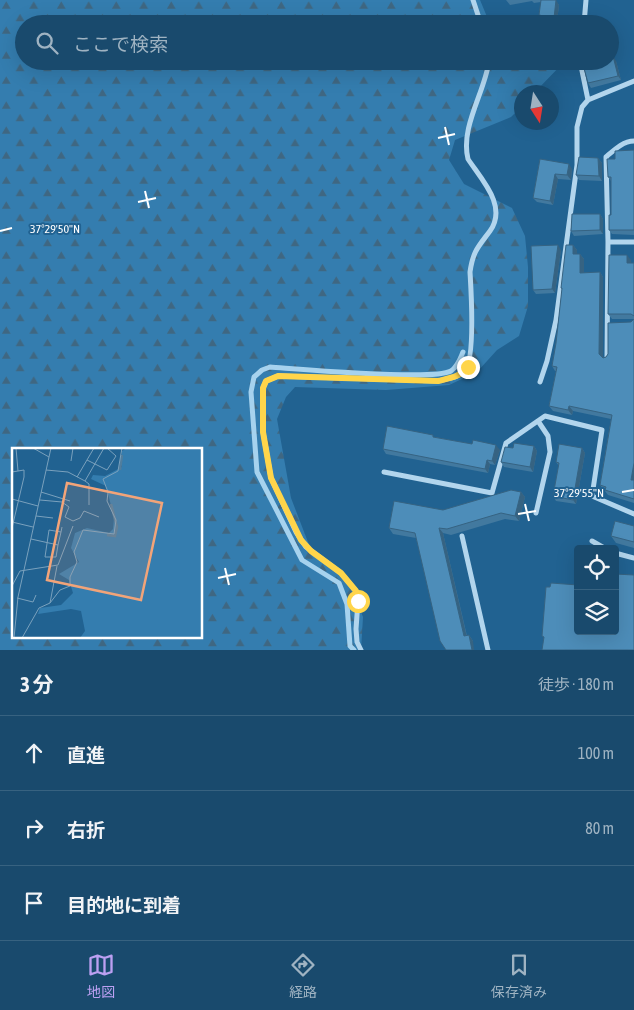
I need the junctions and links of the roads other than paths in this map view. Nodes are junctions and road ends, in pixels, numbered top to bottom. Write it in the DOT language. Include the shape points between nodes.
graph roads {
  1 [pos="473,0"];
  2 [pos="586,0"];
  3 [pos="478,15"];
  4 [pos="585,15"];
  5 [pos="486,70"];
  6 [pos="582,70"];
  7 [pos="634,81"];
  8 [pos="588,100"];
  9 [pos="634,141"];
  10 [pos="608,242"];
  11 [pos="634,242"];
  12 [pos="607,324"];
  13 [pos="616,324"];
  14 [pos="607,359"];
  15 [pos="540,382"];
  16 [pos="538,421"];
  17 [pos="384,472"];
  18 [pos="536,514"];
  19 [pos="634,514"];
  20 [pos="462,536"];
  21 [pos="592,541"];
  22 [pos="599,545"];
  23 [pos="619,554"];
  24 [pos="634,558"];
  25 [pos="362,650"];
  26 [pos="488,650"];
  1 -- 3 [label="street"];
  2 -- 4 [label="street"];
  5 -- 25 [label="street" via="469,129 467,153 490,190 496,215 471,263 472,347 468,367 456,376 438,381 278,376 266,381 263,388 263,432 271,478 306,547 341,573 356,591 357,642"];
  6 -- 8 [label="street"];
  7 -- 8 [label="street"];
  8 -- 15 [label="street" via="582,107 577,127 577,165 556,320"];
  9 -- 10 [label="street" via="606,157"];
  10 -- 11 [label="street"];
  10 -- 12 [label="street"];
  12 -- 13 [label="street"];
  12 -- 14 [label="street"];
  16 -- 17 [label="street" via="506,444 492,494"];
  16 -- 18 [label="street" via="548,436 550,452"];
  16 -- 19 [label="street" via="545,416 602,430 592,496"];
  20 -- 26 [label="street"];
  21 -- 22 [label="street"];
  23 -- 24 [label="street"];
}
